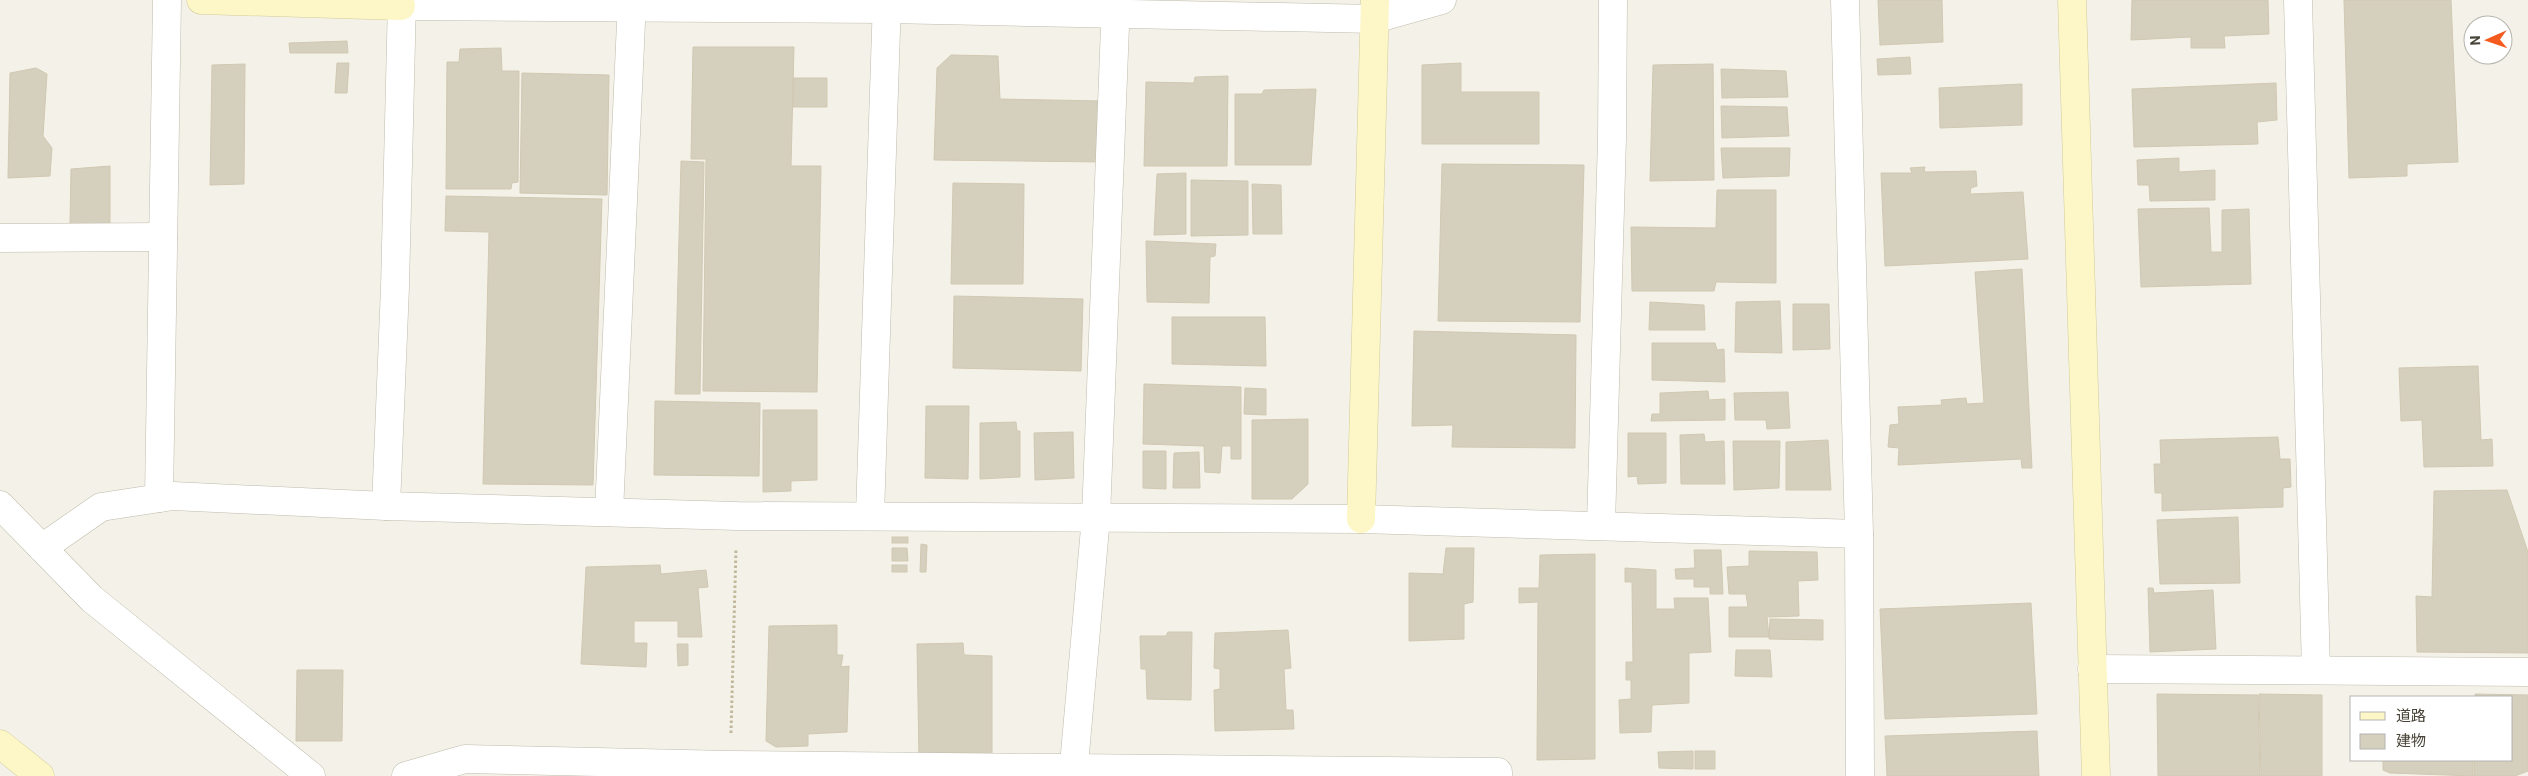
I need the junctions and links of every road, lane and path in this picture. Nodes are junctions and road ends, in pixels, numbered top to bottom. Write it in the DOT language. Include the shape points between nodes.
graph roads {
  1 [pos="167,0"];
  2 [pos="201,0"];
  3 [pos="1442,0"];
  4 [pos="1613,0"];
  5 [pos="1845,0"];
  6 [pos="2072,0"];
  7 [pos="2298,0"];
  8 [pos="402,3"];
  9 [pos="632,4"];
  10 [pos="887,4"];
  11 [pos="1116,7"];
  12 [pos="1374,9"];
  13 [pos="163,237"];
  14 [pos="0,238"];
  15 [pos="159,498"];
  16 [pos="0,505"];
  17 [pos="386,506"];
  18 [pos="610,512"];
  19 [pos="870,515"];
  20 [pos="737,516"];
  21 [pos="1096,517"];
  22 [pos="1361,519"];
  23 [pos="1601,525"];
  24 [pos="1859,534"];
  25 [pos="42,548"];
  26 [pos="2092,669"];
  27 [pos="2316,670"];
  28 [pos="2528,672"];
  29 [pos="0,744"];
  30 [pos="730,765"];
  31 [pos="1073,772"];
  32 [pos="40,776"];
  33 [pos="311,776"];
  34 [pos="406,776"];
  35 [pos="1498,776"];
  36 [pos="1860,776"];
  37 [pos="2096,776"];
  1 -- 13 [label="street"];
  2 -- 8 [label="street"];
  3 -- 12 [label="street"];
  4 -- 23 [label="street"];
  5 -- 24 [label="street"];
  6 -- 26 [label="street"];
  7 -- 27 [label="street"];
  8 -- 9 [label="street"];
  8 -- 17 [label="street" via="396,287"];
  9 -- 10 [label="street"];
  9 -- 18 [label="street"];
  10 -- 11 [label="street"];
  10 -- 19 [label="street"];
  11 -- 12 [label="street"];
  11 -- 21 [label="street"];
  12 -- 22 [label="street"];
  13 -- 14 [label="street"];
  13 -- 15 [label="street"];
  15 -- 17 [label="street"];
  15 -- 25 [label="street" via="101,506"];
  16 -- 25 [label="street"];
  17 -- 18 [label="street"];
  18 -- 20 [label="street"];
  19 -- 20 [label="street"];
  19 -- 21 [label="street"];
  20 -- 30 [label="path"];
  21 -- 22 [label="street"];
  21 -- 31 [label="street"];
  22 -- 23 [label="street"];
  23 -- 24 [label="street"];
  24 -- 36 [label="street"];
  25 -- 33 [label="street" via="92,599"];
  26 -- 27 [label="street"];
  26 -- 37 [label="street"];
  27 -- 28 [label="street"];
  29 -- 32 [label="street"];
  30 -- 31 [label="street"];
  30 -- 34 [label="street" via="465,759"];
  31 -- 35 [label="street" via="1498,772"];
}
